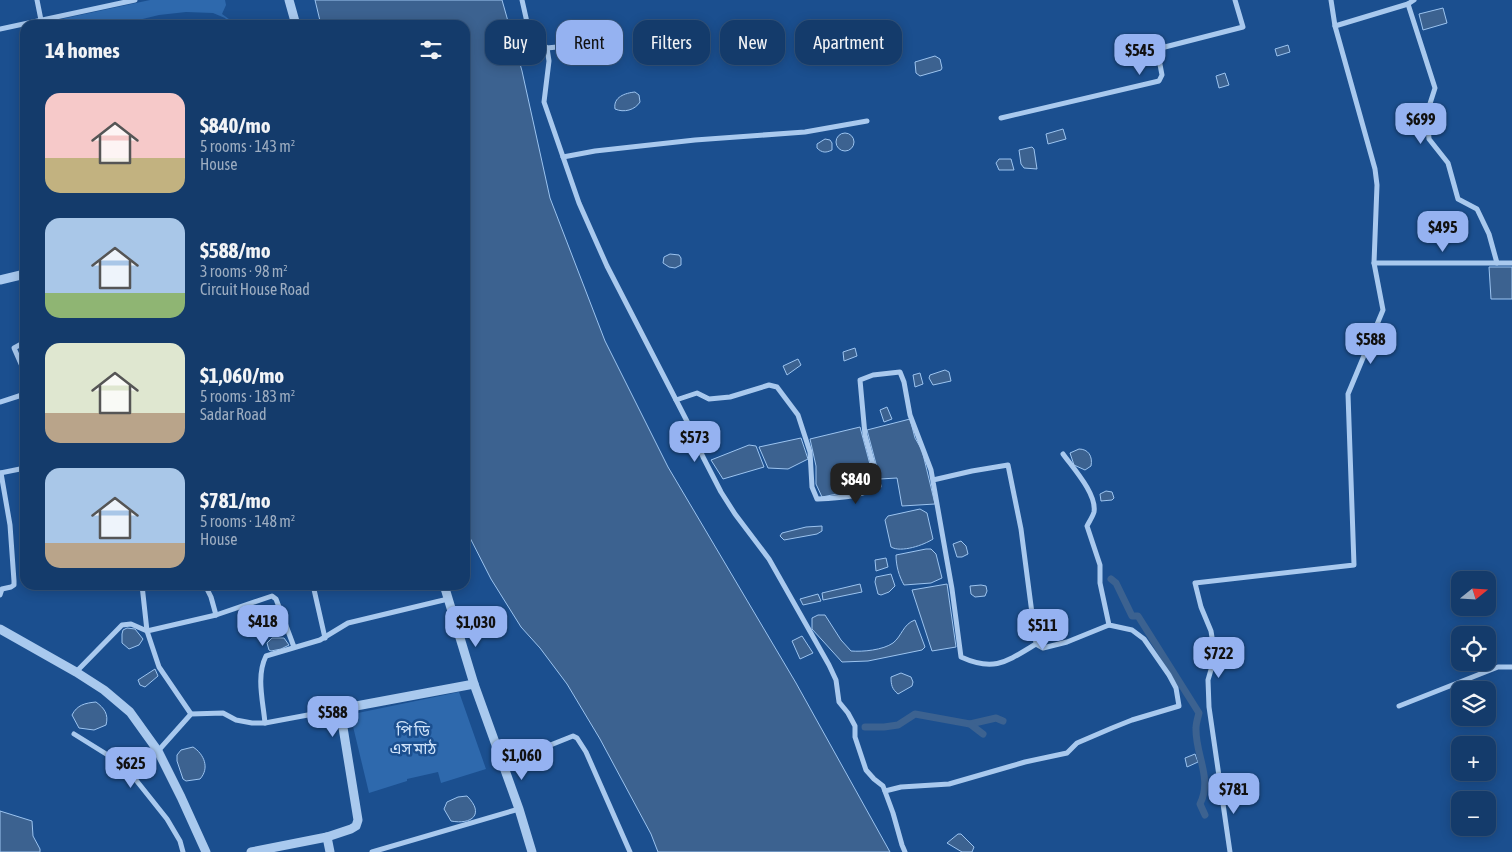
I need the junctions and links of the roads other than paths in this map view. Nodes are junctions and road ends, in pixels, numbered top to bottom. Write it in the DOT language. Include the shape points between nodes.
graph roads {
  1 [pos="37,0"];
  2 [pos="135,0"];
  3 [pos="289,0"];
  4 [pos="522,0"];
  5 [pos="1235,0"];
  6 [pos="1331,0"];
  7 [pos="1414,0"];
  8 [pos="1408,4"];
  9 [pos="41,20"];
  10 [pos="295,20"];
  11 [pos="20,25"];
  12 [pos="1336,26"];
  13 [pos="0,29"];
  14 [pos="556,47"];
  15 [pos="547,48"];
  16 [pos="1000,118"];
  17 [pos="867,122"];
  18 [pos="562,157"];
  19 [pos="1374,263"];
  20 [pos="1497,263"];
  21 [pos="1512,263"];
  22 [pos="20,275"];
  23 [pos="0,280"];
  24 [pos="20,345"];
  25 [pos="20,361"];
  26 [pos="20,396"];
  27 [pos="676,400"];
  28 [pos="0,402"];
  29 [pos="1063,454"];
  30 [pos="20,469"];
  31 [pos="0,473"];
  32 [pos="933,480"];
  33 [pos="143,590"];
  34 [pos="208,590"];
  35 [pos="313,590"];
  36 [pos="446,590"];
  37 [pos="0,595"];
  38 [pos="449,599"];
  39 [pos="216,615"];
  40 [pos="1109,625"];
  41 [pos="0,629"];
  42 [pos="147,631"];
  43 [pos="325,638"];
  44 [pos="1036,644"];
  45 [pos="294,647"];
  46 [pos="1512,667"];
  47 [pos="76,672"];
  48 [pos="474,684"];
  49 [pos="1399,706"];
  50 [pos="340,709"];
  51 [pos="191,714"];
  52 [pos="265,722"];
  53 [pos="74,734"];
  54 [pos="158,751"];
  55 [pos="503,764"];
  56 [pos="885,791"];
  57 [pos="519,809"];
  58 [pos="327,836"];
  59 [pos="183,852"];
  60 [pos="206,852"];
  61 [pos="250,852"];
  62 [pos="330,852"];
  63 [pos="372,852"];
  64 [pos="532,852"];
  65 [pos="630,852"];
  66 [pos="905,852"];
  67 [pos="1230,852"];
  1 -- 9 [label="street"];
  2 -- 9 [label="street"];
  3 -- 10 [label="street"];
  4 -- 15 [label="street" via="529,31"];
  5 -- 16 [label="street" via="1243,28 1156,49 1162,75 1159,81"];
  6 -- 12 [label="street"];
  7 -- 8 [label="street"];
  8 -- 12 [label="street"];
  8 -- 20 [label="street" via="1435,88 1427,113 1429,139 1448,163 1458,199 1477,209 1489,234"];
  11 -- 13 [label="street"];
  12 -- 19 [label="street" via="1376,177"];
  14 -- 15 [label="street"];
  15 -- 18 [label="street" via="549,61 544,102"];
  17 -- 18 [label="street" via="805,132 695,140"];
  18 -- 27 [label="street" via="607,266"];
  19 -- 20 [label="street"];
  19 -- 67 [label="street" via="1383,310 1348,394 1354,565 1195,583 1216,656 1208,680 1209,707"];
  20 -- 21 [label="street"];
  22 -- 23 [label="street"];
  24 -- 25 [label="street" via="14,348"];
  26 -- 28 [label="street"];
  27 -- 32 [label="street" via="697,393 710,399 730,397 769,385 777,388 798,415 810,452 814,493 817,499 832,498 868,493 879,486 865,435 860,380 900,372 910,415"];
  27 -- 56 [label="street" via="721,492 769,558 823,654 836,680 839,702 855,726 855,737 866,770"];
  29 -- 40 [label="street" via="1090,494 1094,511 1087,526 1100,565 1100,583"];
  30 -- 31 [label="street"];
  31 -- 37 [label="street" via="10,525 14,585 2,589"];
  32 -- 44 [label="street" via="1008,465 1021,529"];
  32 -- 44 [label="street" via="961,657 975,664 992,665 1010,660"];
  33 -- 42 [label="street"];
  34 -- 39 [label="street"];
  35 -- 43 [label="street"];
  36 -- 38 [label="street"];
  38 -- 43 [label="street" via="348,623"];
  38 -- 48 [label="street"];
  39 -- 42 [label="street"];
  39 -- 45 [label="street" via="274,596"];
  40 -- 44 [label="street" via="1067,642 1043,648"];
  40 -- 56 [label="street" via="1132,630 1144,639 1176,688 1178,706 1112,728 1077,743 1067,753 949,784"];
  41 -- 47 [label="street"];
  42 -- 47 [label="street" via="131,624 122,625"];
  42 -- 51 [label="street" via="159,666"];
  43 -- 45 [label="street"];
  45 -- 52 [label="street" via="266,656 262,665"];
  46 -- 49 [label="street" via="1498,666"];
  47 -- 54 [label="street" via="130,712"];
  48 -- 50 [label="street"];
  48 -- 55 [label="street"];
  50 -- 52 [label="street"];
  50 -- 58 [label="street" via="358,820 351,829"];
  51 -- 52 [label="street" via="222,713 236,720"];
  51 -- 54 [label="street"];
  53 -- 59 [label="street" via="124,765 167,819"];
  54 -- 60 [label="street"];
  55 -- 57 [label="street"];
  55 -- 65 [label="street" via="573,736 577,738"];
  56 -- 66 [label="street"];
  57 -- 63 [label="street"];
  57 -- 64 [label="street"];
  58 -- 61 [label="street"];
  58 -- 62 [label="street"];
}
